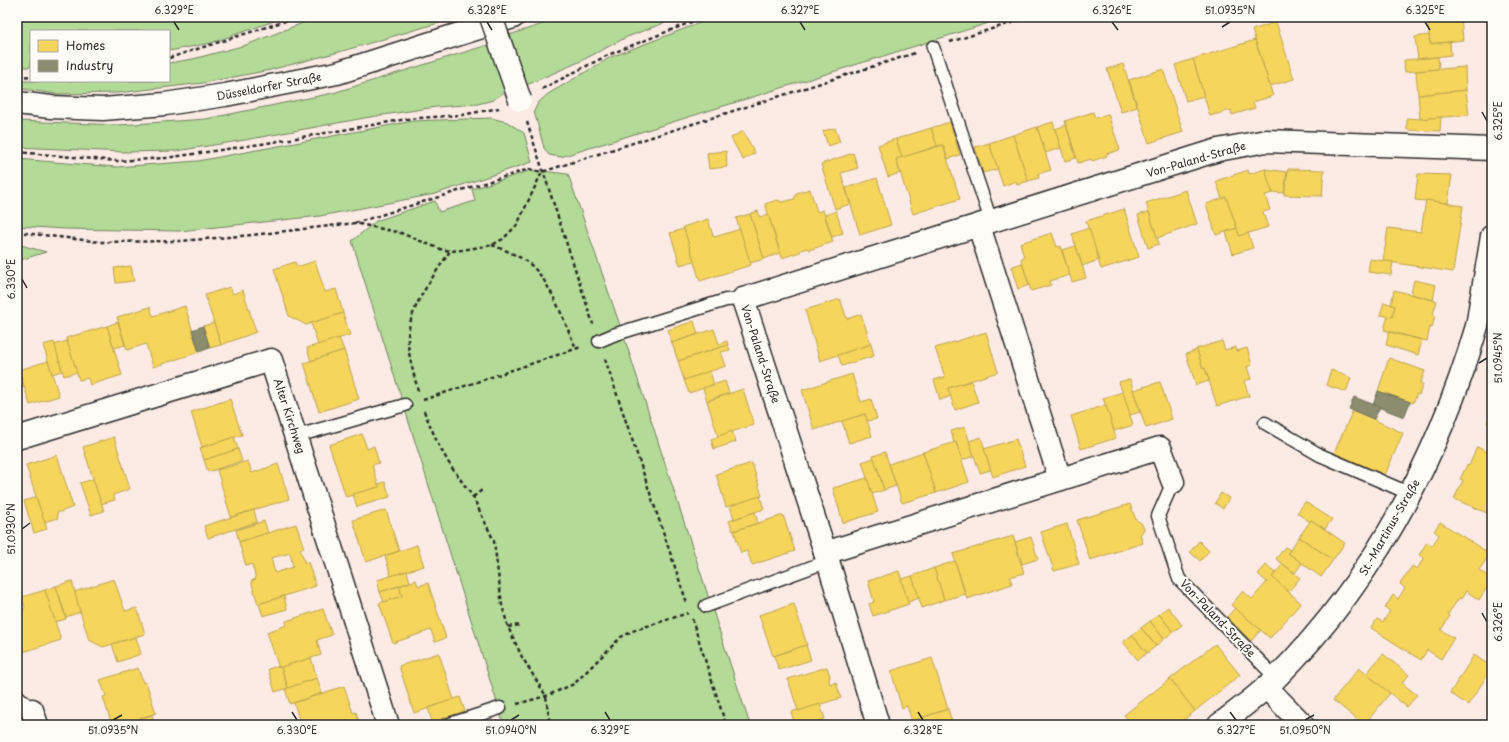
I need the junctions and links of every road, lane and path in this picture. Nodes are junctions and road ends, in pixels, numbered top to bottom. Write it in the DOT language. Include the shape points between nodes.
graph roads {
  1 [pos="298,17"];
  2 [pos="491,17"];
  3 [pos="513,17"];
  4 [pos="704,17"];
  5 [pos="1030,17"];
  6 [pos="933,47"];
  7 [pos="170,58"];
  8 [pos="30,76"];
  9 [pos="17,77"];
  10 [pos="520,100"];
  11 [pos="17,103"];
  12 [pos="1492,149"];
  13 [pos="17,152"];
  14 [pos="542,172"];
  15 [pos="355,224"];
  16 [pos="985,224"];
  17 [pos="17,232"];
  18 [pos="1492,236"];
  19 [pos="492,244"];
  20 [pos="450,251"];
  21 [pos="744,299"];
  22 [pos="1484,326"];
  23 [pos="599,341"];
  24 [pos="576,348"];
  25 [pos="420,401"];
  26 [pos="405,405"];
  27 [pos="1265,423"];
  28 [pos="296,436"];
  29 [pos="17,438"];
  30 [pos="1060,479"];
  31 [pos="1173,482"];
  32 [pos="482,490"];
  33 [pos="1411,494"];
  34 [pos="472,497"];
  35 [pos="827,557"];
  36 [pos="706,606"];
  37 [pos="690,612"];
  38 [pos="520,625"];
  39 [pos="508,628"];
  40 [pos="1271,683"];
  41 [pos="546,696"];
  42 [pos="500,708"];
  43 [pos="388,725"];
  44 [pos="447,725"];
  45 [pos="550,725"];
  46 [pos="726,725"];
  47 [pos="878,725"];
  48 [pos="1219,725"];
  49 [pos="1303,725"];
  1 -- 7 [label="path"];
  2 -- 10 [label="street, bridge"];
  3 -- 11 [label="street, Düsseldorfer Straße" via="337,73 225,95 165,104 103,109"];
  4 -- 10 [label="path" via="608,55"];
  5 -- 6 [label="path"];
  6 -- 14 [label="path"];
  6 -- 16 [label="lane"];
  8 -- 9 [label="path"];
  10 -- 13 [label="path" via="493,110 406,119 166,158 117,161"];
  10 -- 14 [label="path"];
  12 -- 16 [label="street, Von-Paland-Straße" via="1266,141 1218,150"];
  14 -- 15 [label="path" via="529,169"];
  14 -- 19 [label="path" via="517,225 503,239"];
  14 -- 23 [label="path"];
  15 -- 17 [label="path" via="180,241 100,242"];
  15 -- 20 [label="path" via="401,234"];
  16 -- 21 [label="street, Von-Paland-Straße"];
  16 -- 30 [label="street"];
  18 -- 22 [label="street, St.-Martinus-Straße"];
  19 -- 20 [label="path"];
  19 -- 24 [label="path" via="516,255 534,268 550,291"];
  20 -- 25 [label="path" via="428,285 410,321 408,340"];
  21 -- 23 [label="lane" via="726,300"];
  21 -- 35 [label="street, Von-Paland-Straße"];
  22 -- 33 [label="street, St.-Martinus-Straße"];
  23 -- 24 [label="path"];
  23 -- 37 [label="path"];
  24 -- 25 [label="path"];
  25 -- 26 [label="path"];
  25 -- 34 [label="path" via="438,444"];
  26 -- 28 [label="lane"];
  27 -- 33 [label="lane" via="1320,455"];
  28 -- 29 [label="street, Alter Kirchweg" via="271,360"];
  28 -- 43 [label="street, Alter Kirchweg"];
  30 -- 31 [label="street, Von-Paland-Straße" via="1160,448"];
  30 -- 35 [label="street, Von-Paland-Straße"];
  31 -- 40 [label="lane, Von-Paland-Straße" via="1158,516 1179,579"];
  32 -- 34 [label="path"];
  33 -- 40 [label="street, St.-Martinus-Straße" via="1350,592"];
  34 -- 39 [label="path" via="494,541 502,605"];
  35 -- 36 [label="lane"];
  35 -- 47 [label="street, Von-Paland-Straße"];
  36 -- 37 [label="path"];
  37 -- 41 [label="path" via="621,637 574,684"];
  37 -- 46 [label="path"];
  38 -- 39 [label="path"];
  39 -- 41 [label="path" via="522,658"];
  40 -- 48 [label="street, St.-Martinus-Straße"];
  40 -- 49 [label="street"];
  41 -- 42 [label="path"];
  41 -- 45 [label="path"];
  42 -- 44 [label="lane"];
}
